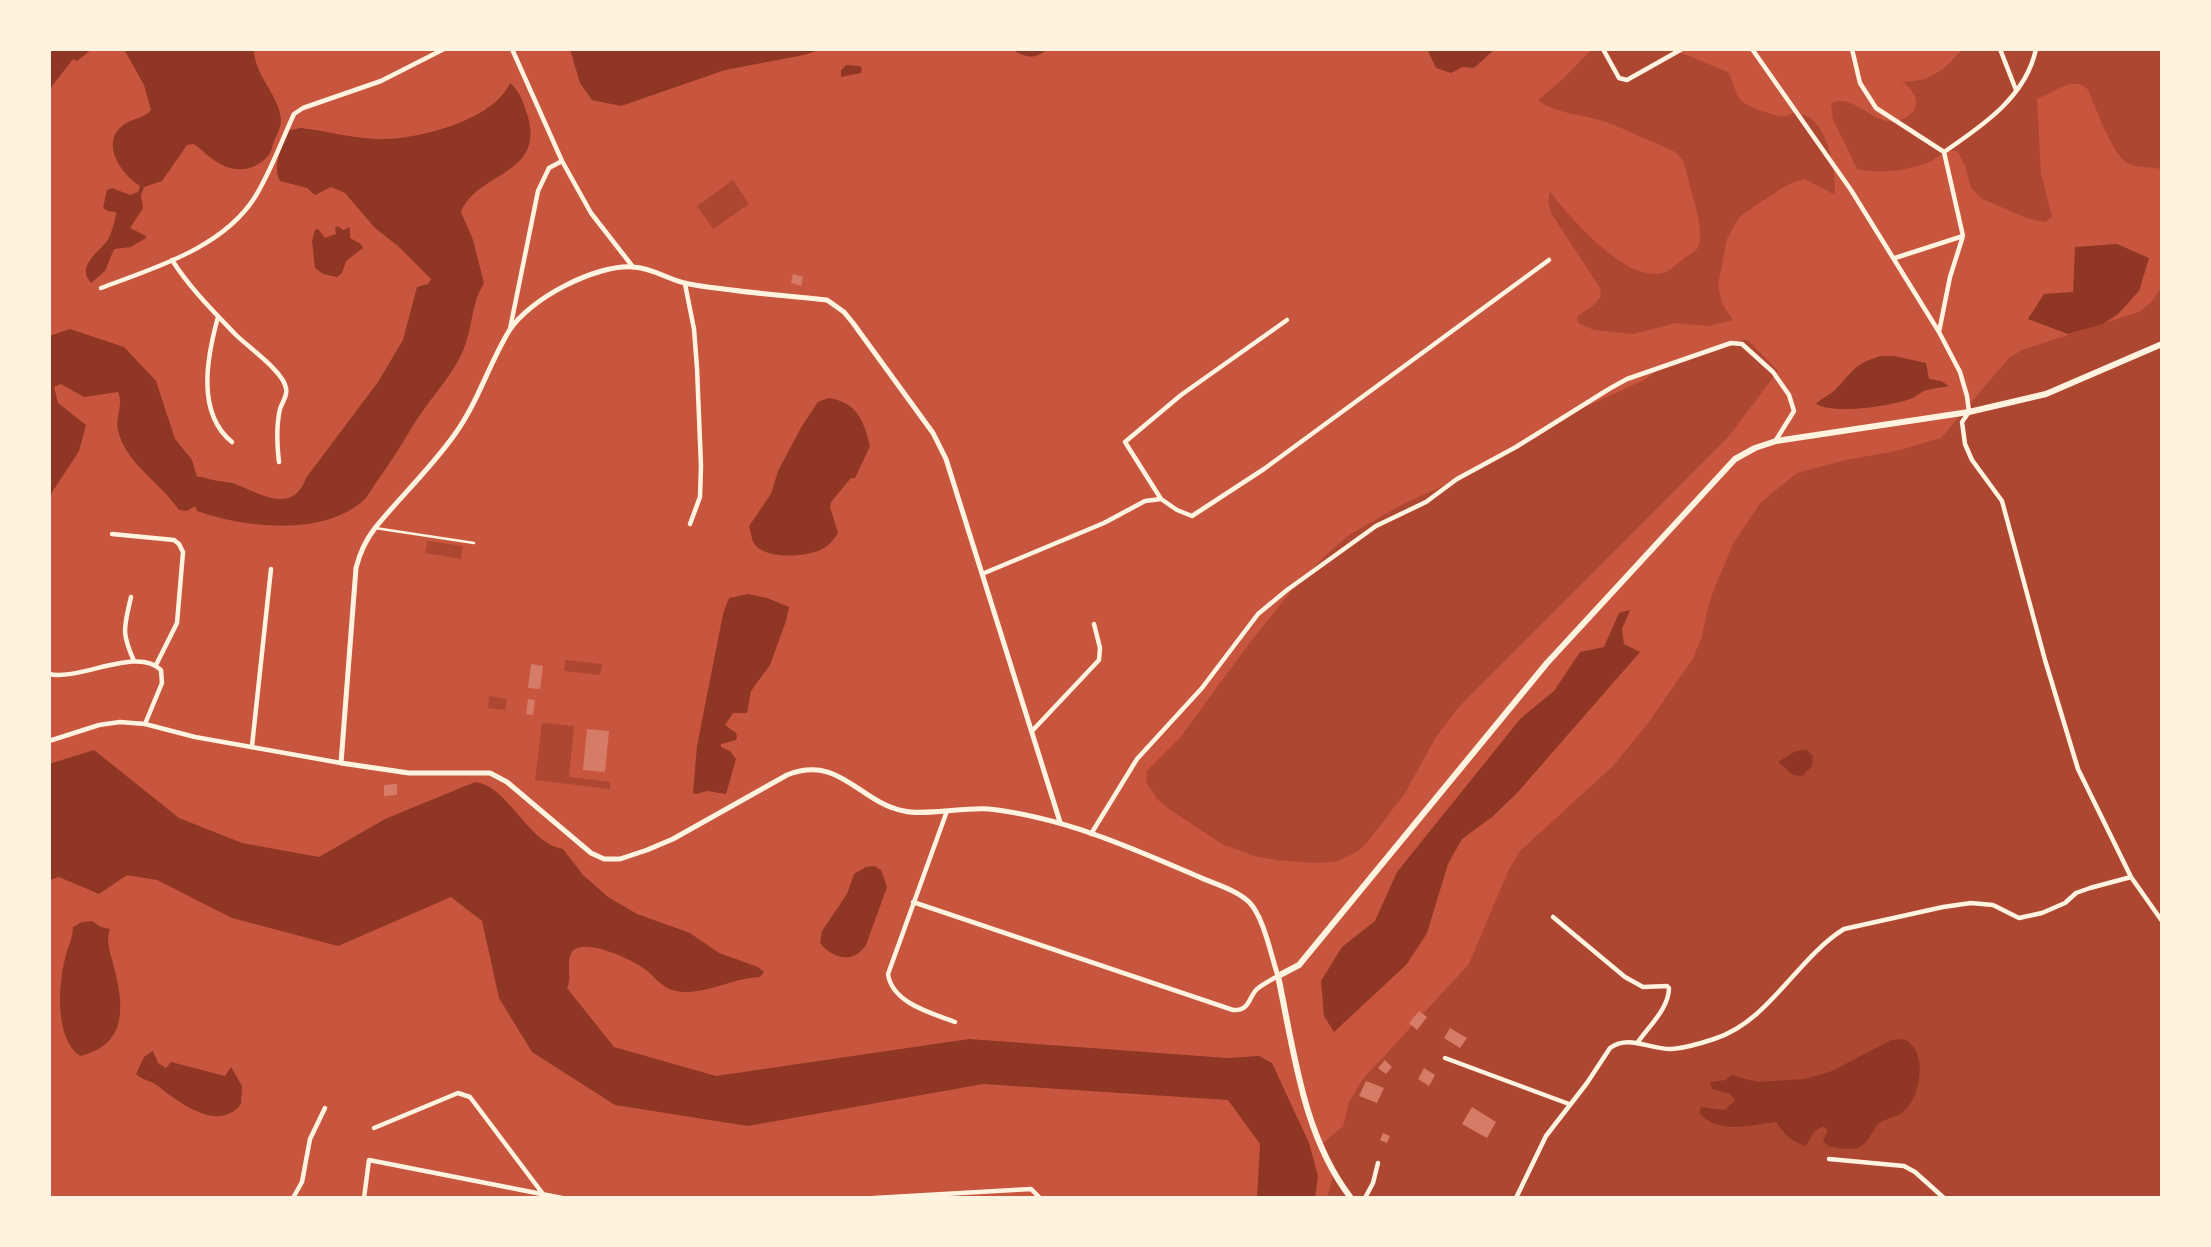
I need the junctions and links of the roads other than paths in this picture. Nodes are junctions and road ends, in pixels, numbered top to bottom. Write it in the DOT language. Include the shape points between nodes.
graph roads {
  1 [pos="444,49"];
  2 [pos="512,49"];
  3 [pos="1603,49"];
  4 [pos="1682,49"];
  5 [pos="1752,49"];
  6 [pos="1852,49"];
  7 [pos="2000,49"];
  8 [pos="2036,49"];
  9 [pos="2016,91"];
  10 [pos="1944,152"];
  11 [pos="562,161"];
  12 [pos="1963,236"];
  13 [pos="1895,258"];
  14 [pos="172,260"];
  15 [pos="1549,260"];
  16 [pos="633,267"];
  17 [pos="685,284"];
  18 [pos="101,288"];
  19 [pos="218,316"];
  20 [pos="1287,320"];
  21 [pos="510,329"];
  22 [pos="1939,332"];
  23 [pos="2162,344"];
  24 [pos="1969,412"];
  25 [pos="1776,441"];
  26 [pos="232,442"];
  27 [pos="279,462"];
  28 [pos="1161,499"];
  29 [pos="690,524"];
  30 [pos="375,528"];
  31 [pos="112,534"];
  32 [pos="474,543"];
  33 [pos="271,569"];
  34 [pos="982,574"];
  35 [pos="131,597"];
  36 [pos="1094,624"];
  37 [pos="134,661"];
  38 [pos="156,665"];
  39 [pos="49,674"];
  40 [pos="145,724"];
  41 [pos="1033,730"];
  42 [pos="49,741"];
  43 [pos="252,746"];
  44 [pos="341,762"];
  45 [pos="947,810"];
  46 [pos="1060,822"];
  47 [pos="1090,834"];
  48 [pos="2131,877"];
  49 [pos="913,902"];
  50 [pos="1553,917"];
  51 [pos="2162,921"];
  52 [pos="1278,976"];
  53 [pos="955,1022"];
  54 [pos="1638,1042"];
  55 [pos="1445,1058"];
  56 [pos="1569,1104"];
  57 [pos="325,1108"];
  58 [pos="374,1128"];
  59 [pos="1829,1159"];
  60 [pos="1378,1163"];
  61 [pos="543,1194"];
  62 [pos="293,1198"];
  63 [pos="364,1198"];
  64 [pos="562,1198"];
  65 [pos="874,1198"];
  66 [pos="1040,1198"];
  67 [pos="1351,1198"];
  68 [pos="1365,1198"];
  69 [pos="1516,1198"];
  70 [pos="1944,1198"];
  1 -- 14 [label="street" via="381,81 294,114 266,177 238,218 217,236"];
  2 -- 11 [label="street"];
  3 -- 4 [label="street" via="1623,80"];
  5 -- 13 [label="street"];
  6 -- 10 [label="street" via="1860,83 1876,108"];
  7 -- 9 [label="street"];
  8 -- 9 [label="street"];
  9 -- 10 [label="street" via="1984,124"];
  10 -- 12 [label="street"];
  11 -- 16 [label="street" via="591,213"];
  11 -- 21 [label="street" via="550,168 538,191"];
  12 -- 13 [label="street"];
  12 -- 22 [label="street"];
  13 -- 22 [label="street"];
  14 -- 18 [label="street"];
  14 -- 19 [label="street"];
  15 -- 28 [label="street" via="1228,494 1192,516"];
  16 -- 17 [label="street"];
  16 -- 21 [label="street" via="574,282 542,300"];
  17 -- 29 [label="street" via="696,355 701,466 700,497"];
  17 -- 34 [label="street" via="827,300 844,312 933,433 946,459"];
  19 -- 26 [label="street" via="207,380 210,409 218,430"];
  19 -- 27 [label="street" via="286,386 277,432"];
  20 -- 28 [label="street" via="1181,395 1125,442"];
  21 -- 30 [label="street" via="455,434"];
  22 -- 24 [label="street" via="1960,372"];
  23 -- 24 [label="main road" via="2046,394"];
  24 -- 25 [label="main road"];
  24 -- 48 [label="street" via="1962,422 1965,444 2003,501 2078,769"];
  25 -- 47 [label="street" via="1794,411 1793,404 1773,372 1737,342 1609,388 1426,502 1376,526 1258,614 1195,697 1137,759"];
  25 -- 52 [label="main road" via="1735,459 1547,663 1299,965"];
  28 -- 34 [label="street" via="1145,501"];
  30 -- 32 [label="lane"];
  30 -- 44 [label="street" via="356,568"];
  31 -- 38 [label="street" via="174,540 183,552 177,623"];
  33 -- 43 [label="street"];
  34 -- 41 [label="street"];
  35 -- 37 [label="street" via="123,631"];
  36 -- 41 [label="street" via="1099,660"];
  37 -- 38 [label="street"];
  37 -- 39 [label="street"];
  38 -- 40 [label="street" via="162,683"];
  40 -- 42 [label="street" via="99,725"];
  40 -- 43 [label="street"];
  41 -- 46 [label="street"];
  43 -- 44 [label="street"];
  44 -- 45 [label="street" via="409,773 490,773 604,859 620,859 673,839 801,770 816,768 838,775 904,811"];
  45 -- 46 [label="street" via="988,809"];
  45 -- 49 [label="street"];
  46 -- 47 [label="street"];
  47 -- 52 [label="street" via="1235,893 1251,904"];
  48 -- 51 [label="street"];
  48 -- 54 [label="street" via="2090,887 2065,903 2019,918 1993,905 1971,903 1844,929 1799,968 1746,1026 1673,1049"];
  49 -- 52 [label="street" via="1233,1010 1246,1007 1258,988"];
  49 -- 53 [label="street" via="888,974 889,983 904,999"];
  50 -- 54 [label="street" via="1625,977 1643,987 1669,988 1658,1016"];
  52 -- 67 [label="main road" via="1320,1147"];
  54 -- 56 [label="street" via="1610,1048"];
  55 -- 56 [label="street"];
  56 -- 69 [label="street" via="1546,1136"];
  57 -- 62 [label="street" via="310,1139 302,1182"];
  58 -- 61 [label="street" via="458,1093 470,1097"];
  59 -- 70 [label="street" via="1903,1166"];
  60 -- 68 [label="street"];
  61 -- 63 [label="street" via="369,1160"];
  61 -- 64 [label="street"];
  65 -- 66 [label="street" via="1031,1189"];
}
